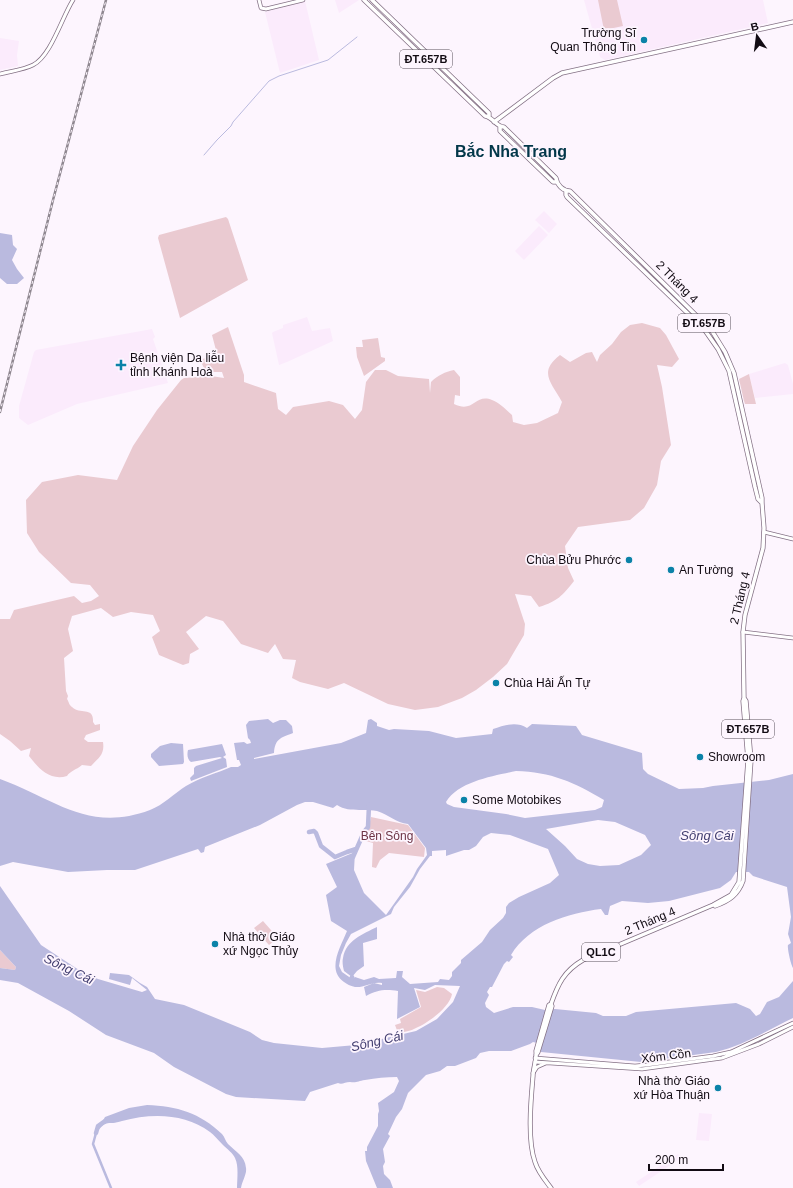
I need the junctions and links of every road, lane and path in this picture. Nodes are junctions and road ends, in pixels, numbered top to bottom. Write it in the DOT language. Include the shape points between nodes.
graph roads {
  1 [pos="73,0"];
  2 [pos="259,0"];
  3 [pos="303,0"];
  4 [pos="364,0"];
  5 [pos="372,0"];
  6 [pos="793,22"];
  7 [pos="0,74"];
  8 [pos="489,116"];
  9 [pos="494,122"];
  10 [pos="566,191"];
  11 [pos="628,248"];
  12 [pos="624,250"];
  13 [pos="694,312"];
  14 [pos="690,316"];
  15 [pos="729,371"];
  16 [pos="734,373"];
  17 [pos="762,503"];
  18 [pos="764,532"];
  19 [pos="793,539"];
  20 [pos="743,633"];
  21 [pos="793,638"];
  22 [pos="672,922"];
  23 [pos="793,1023"];
  24 [pos="793,1027"];
  25 [pos="758,1042"];
  26 [pos="535,1058"];
  27 [pos="547,1063"];
  28 [pos="635,1068"];
  29 [pos="533,1075"];
  30 [pos="551,1188"];
  1 -- 7 [label="street" via="53,42 39,60 28,67"];
  2 -- 3 [label="street" via="261,8 266,9"];
  4 -- 8 [label="main road, 2 Tháng 4 / ĐT.657B" via="485,116"];
  5 -- 8 [label="main road, 2 Tháng 4 / ĐT.657B" via="489,113"];
  6 -- 9 [label="main road" via="562,73"];
  8 -- 9 [label="main road, 2 Tháng 4 / ĐT.657B"];
  9 -- 10 [label="main road, 2 Tháng 4 / ĐT.657B" via="504,127"];
  10 -- 11 [label="main road, 2 Tháng 4 / ĐT.657B" via="570,191"];
  10 -- 12 [label="main road, 2 Tháng 4 / ĐT.657B" via="566,195"];
  11 -- 12 [label="main road"];
  11 -- 13 [label="main road, 2 Tháng 4 / ĐT.657B"];
  12 -- 14 [label="main road, 2 Tháng 4 / ĐT.657B"];
  13 -- 14 [label="main road"];
  13 -- 16 [label="main road, 2 Tháng 4 / ĐT.657B" via="723,347"];
  14 -- 15 [label="main road, 2 Tháng 4 / ĐT.657B" via="711,338"];
  15 -- 16 [label="main road"];
  15 -- 17 [label="main road, 2 Tháng 4 / ĐT.657B" via="758,499"];
  16 -- 17 [label="main road, 2 Tháng 4 / ĐT.657B"];
  17 -- 18 [label="main road, 2 Tháng 4 / ĐT.657B"];
  18 -- 19 [label="street"];
  18 -- 20 [label="main road, 2 Tháng 4 / ĐT.657B" via="763,548 745,615"];
  20 -- 21 [label="street"];
  20 -- 22 [label="main road, 2 Tháng 4 / ĐT.657B" via="743,705 750,760 740,881 730,898"];
  22 -- 26 [label="main road, 2 Tháng 4 / QL1C" via="578,963 562,977 550,1004"];
  23 -- 25 [label="street, Xóm Cồn"];
  24 -- 25 [label="street, Xóm Cồn"];
  25 -- 28 [label="street, Xóm Cồn" via="722,1055"];
  26 -- 27 [label="street, Xóm Cồn"];
  26 -- 28 [label="street, Xóm Cồn"];
  26 -- 29 [label="main road"];
  27 -- 28 [label="street, Xóm Cồn"];
  27 -- 29 [label="street" via="537,1067"];
  29 -- 30 [label="main road" via="532,1150 536,1166"];
}
